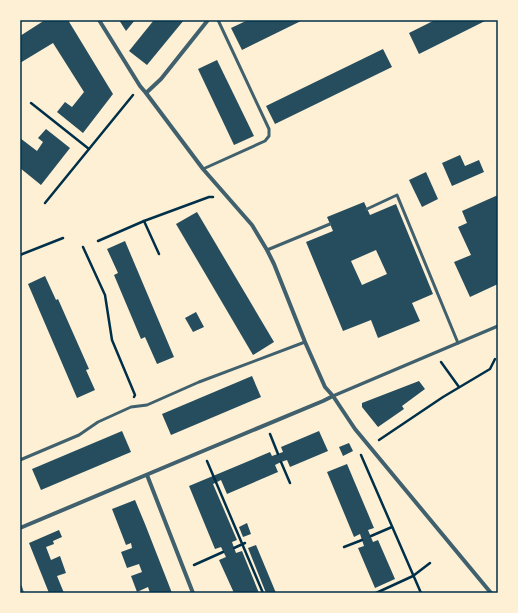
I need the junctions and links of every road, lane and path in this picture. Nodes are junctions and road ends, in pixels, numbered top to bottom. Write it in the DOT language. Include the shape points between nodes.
graph roads {
  1 [pos="99,20"];
  2 [pos="208,20"];
  3 [pos="218,20"];
  4 [pos="140,86"];
  5 [pos="146,93"];
  6 [pos="31,103"];
  7 [pos="89,149"];
  8 [pos="203,169"];
  9 [pos="226,194"];
  10 [pos="45,203"];
  11 [pos="367,209"];
  12 [pos="144,220"];
  13 [pos="330,224"];
  14 [pos="63,238"];
  15 [pos="98,241"];
  16 [pos="83,247"];
  17 [pos="267,250"];
  18 [pos="159,254"];
  19 [pos="20,256"];
  20 [pos="498,326"];
  21 [pos="305,342"];
  22 [pos="458,343"];
  23 [pos="434,353"];
  24 [pos="495,359"];
  25 [pos="459,387"];
  26 [pos="333,396"];
  27 [pos="130,407"];
  28 [pos="266,424"];
  29 [pos="370,446"];
  30 [pos="360,450"];
  31 [pos="203,451"];
  32 [pos="278,454"];
  33 [pos="20,460"];
  34 [pos="281,462"];
  35 [pos="147,475"];
  36 [pos="290,483"];
  37 [pos="392,527"];
  38 [pos="20,528"];
  39 [pos="371,536"];
  40 [pos="362,540"];
  41 [pos="244,544"];
  42 [pos="344,547"];
  43 [pos="234,548"];
  44 [pos="224,552"];
  45 [pos="430,563"];
  46 [pos="184,569"];
  47 [pos="413,576"];
  48 [pos="20,587"];
  49 [pos="22,593"];
  50 [pos="193,593"];
  51 [pos="263,593"];
  52 [pos="376,593"];
  53 [pos="421,593"];
  54 [pos="491,593"];
  1 -- 4 [label="street"];
  2 -- 5 [label="street" via="161,79"];
  3 -- 8 [label="lane" via="269,129 269,136 265,141"];
  4 -- 5 [label="street"];
  4 -- 7 [label="path"];
  5 -- 8 [label="street"];
  6 -- 7 [label="path"];
  7 -- 10 [label="path"];
  8 -- 9 [label="street"];
  9 -- 12 [label="path" via="209,197"];
  9 -- 17 [label="street" via="252,225"];
  11 -- 22 [label="lane" via="397,196"];
  12 -- 15 [label="path"];
  12 -- 18 [label="path"];
  13 -- 17 [label="lane"];
  14 -- 19 [label="path"];
  16 -- 27 [label="path" via="105,295 112,340 135,395"];
  17 -- 21 [label="street"];
  20 -- 22 [label="street"];
  21 -- 26 [label="street" via="325,387"];
  21 -- 27 [label="lane" via="199,382 147,405"];
  22 -- 23 [label="street"];
  23 -- 25 [label="path"];
  23 -- 26 [label="street"];
  24 -- 25 [label="path" via="490,369"];
  25 -- 29 [label="path"];
  26 -- 28 [label="street"];
  26 -- 29 [label="street"];
  27 -- 33 [label="lane" via="98,422 79,435"];
  28 -- 31 [label="street"];
  28 -- 32 [label="path"];
  29 -- 54 [label="street"];
  30 -- 37 [label="path"];
  31 -- 35 [label="street"];
  31 -- 41 [label="path"];
  34 -- 36 [label="path"];
  35 -- 38 [label="street"];
  35 -- 46 [label="street"];
  37 -- 39 [label="path"];
  37 -- 47 [label="path"];
  40 -- 42 [label="path"];
  41 -- 43 [label="path"];
  41 -- 51 [label="path"];
  44 -- 46 [label="path"];
  45 -- 47 [label="path"];
  46 -- 50 [label="street"];
  47 -- 52 [label="path"];
  47 -- 53 [label="path"];
  48 -- 49 [label="street"];
}
